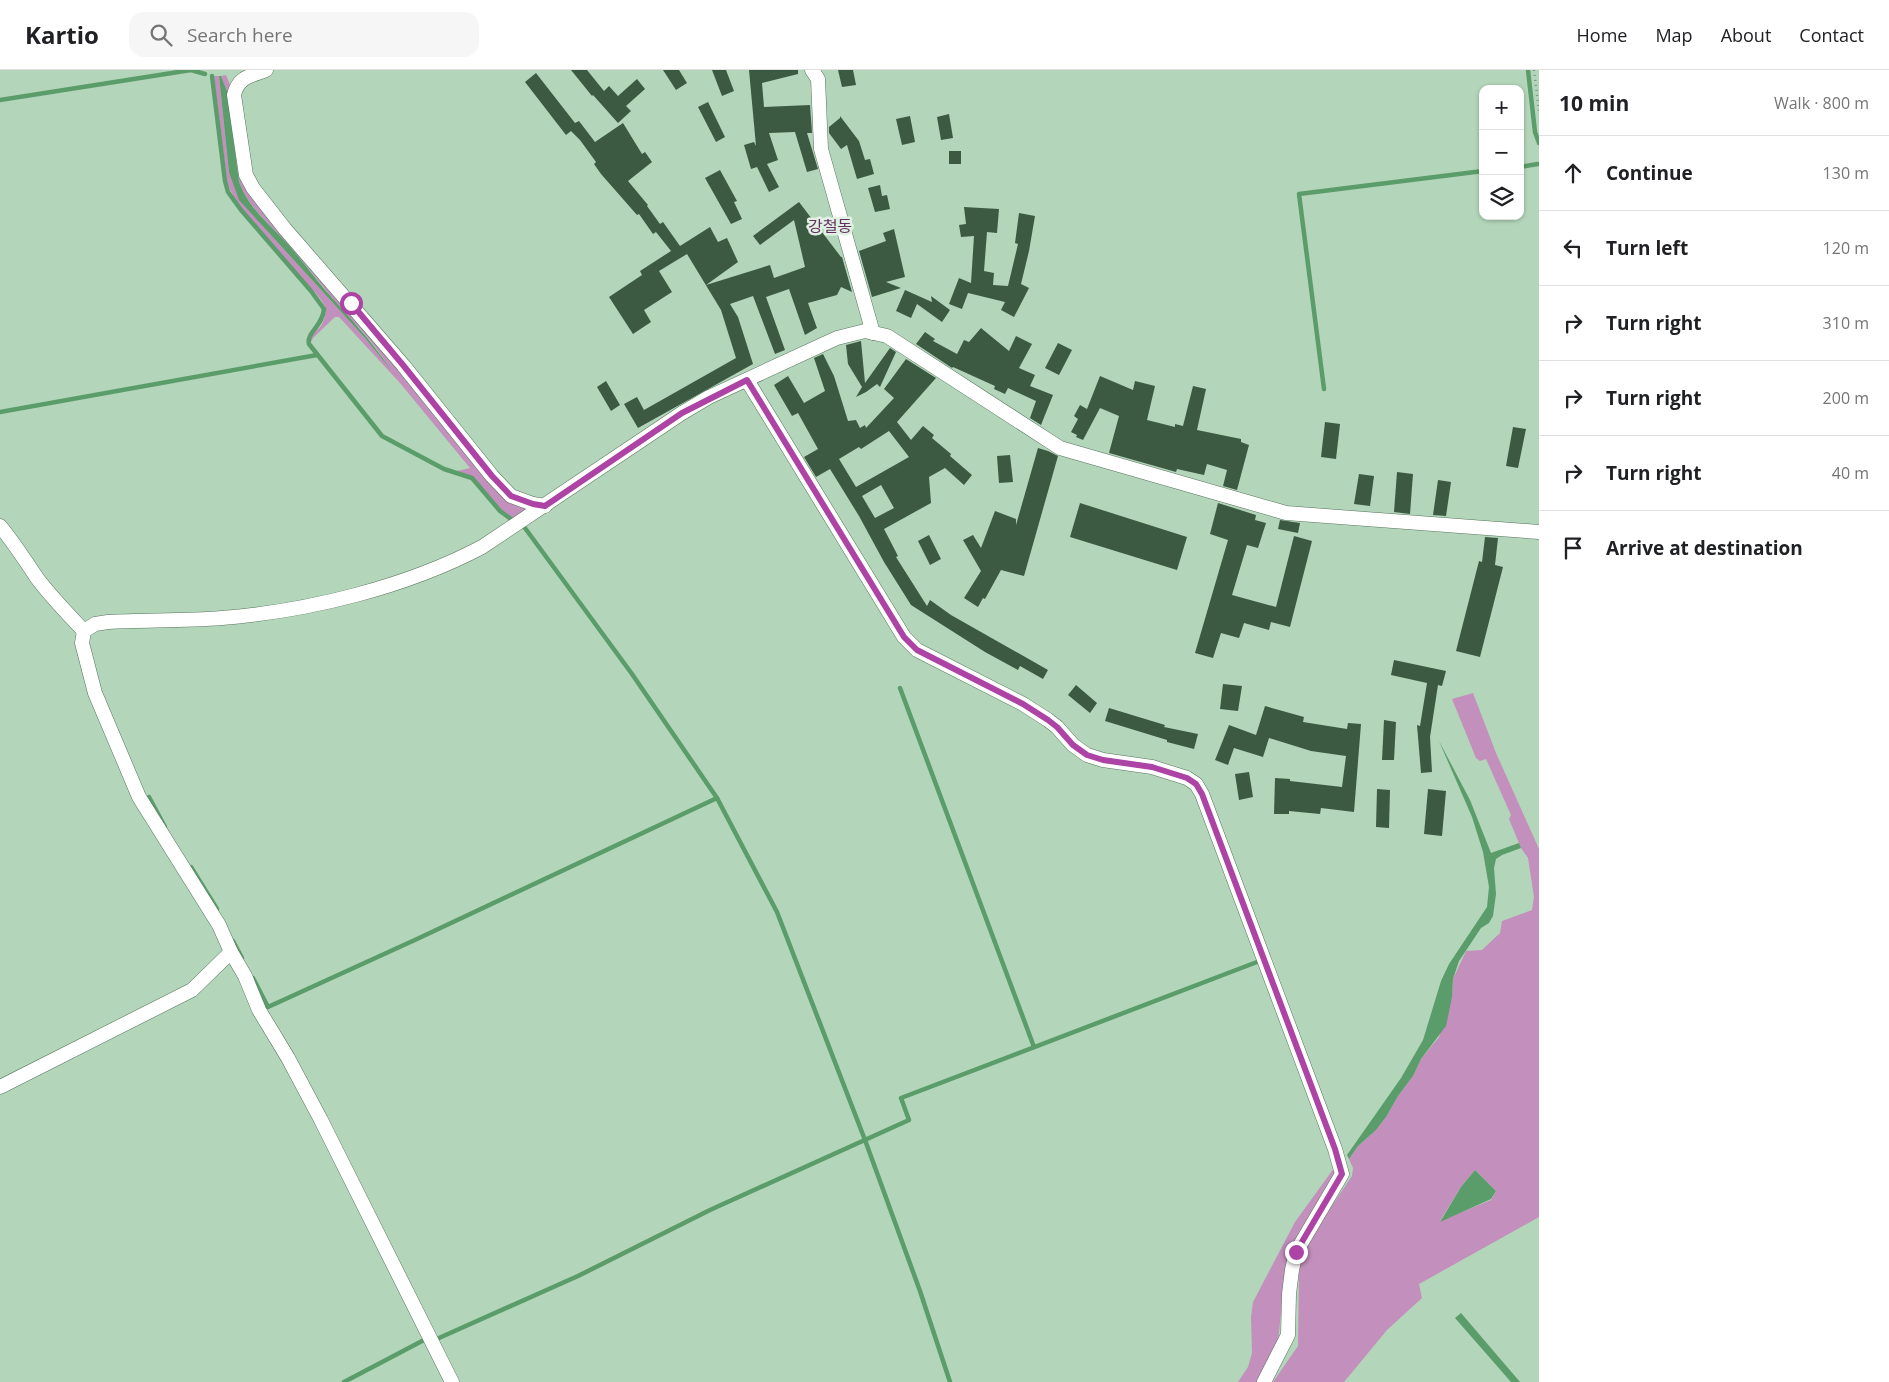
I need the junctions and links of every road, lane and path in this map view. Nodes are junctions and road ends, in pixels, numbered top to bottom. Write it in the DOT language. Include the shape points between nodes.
graph roads {
  1 [pos="266,70"];
  2 [pos="812,70"];
  3 [pos="1534,70"];
  4 [pos="1539,111"];
  5 [pos="873,333"];
  6 [pos="747,380"];
  7 [pos="545,506"];
  8 [pos="0,526"];
  9 [pos="1539,532"];
  10 [pos="84,631"];
  11 [pos="231,952"];
  12 [pos="0,1086"];
  13 [pos="452,1382"];
  14 [pos="1264,1382"];
  1 -- 7 [label="street" via="236,85 234,95 246,175 252,188 403,365 492,476 511,496"];
  2 -- 5 [label="street" via="818,79 822,149"];
  3 -- 4 [label="path"];
  5 -- 6 [label="street" via="864,331 837,338"];
  5 -- 9 [label="street" via="887,336 1060,448 1286,513"];
  6 -- 7 [label="street" via="682,413"];
  6 -- 14 [label="street" via="904,637 917,650 1023,704 1057,727 1087,755 1152,767 1187,778 1202,794 1342,1174 1296,1252 1289,1294 1288,1335"];
  7 -- 10 [label="street" via="474,552 393,584 260,614 108,622 95,624"];
  8 -- 10 [label="street" via="23,554 37,578"];
  10 -- 11 [label="street" via="82,643 95,693 139,797 219,925"];
  11 -- 12 [label="street" via="192,990"];
  11 -- 13 [label="street" via="259,1010 321,1120"];
}
